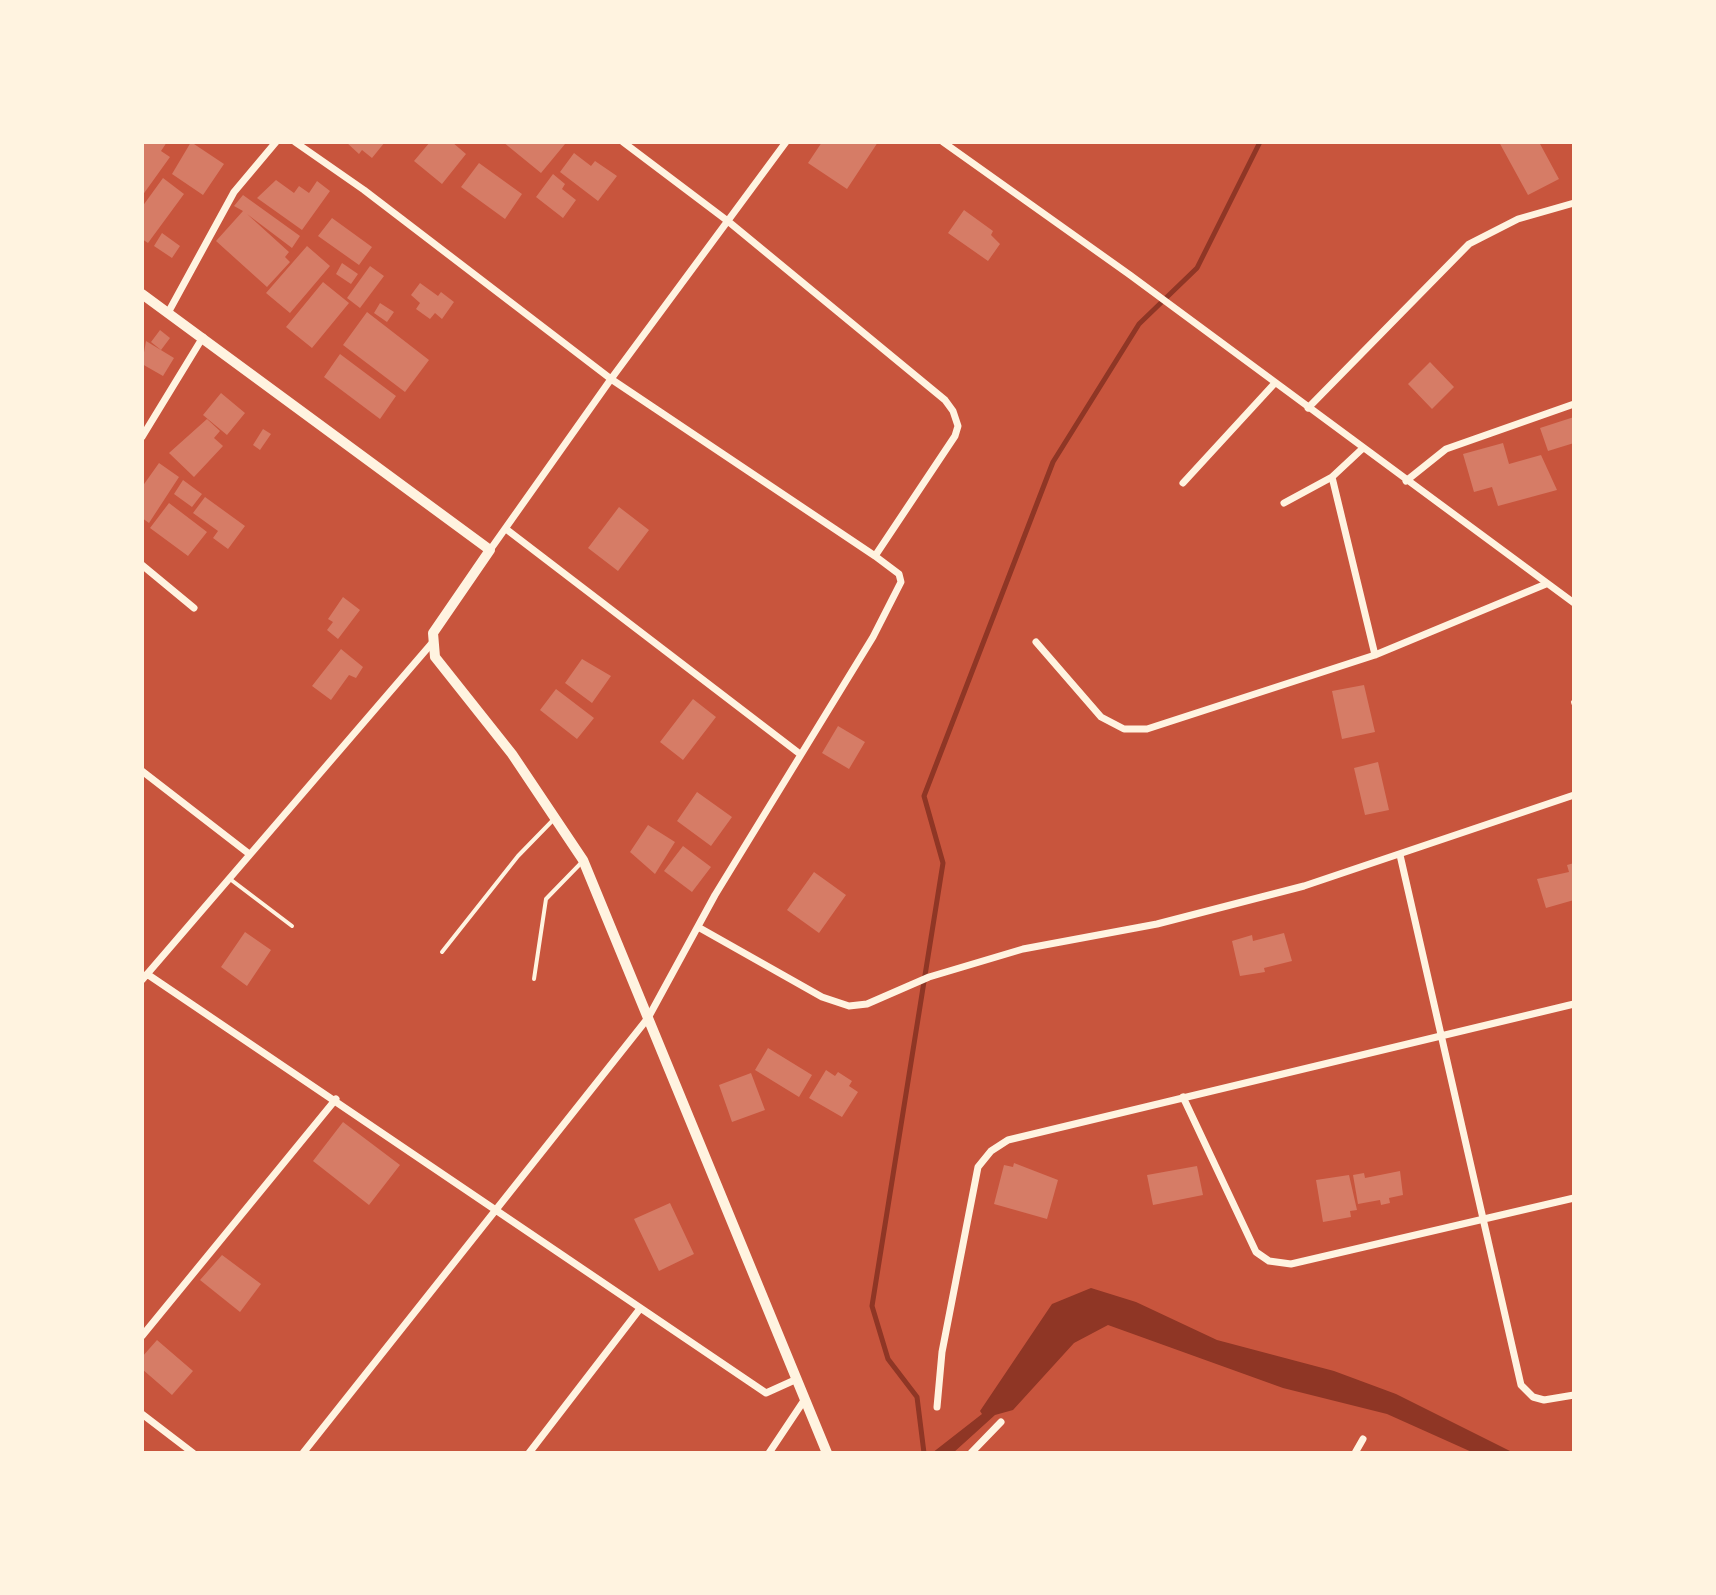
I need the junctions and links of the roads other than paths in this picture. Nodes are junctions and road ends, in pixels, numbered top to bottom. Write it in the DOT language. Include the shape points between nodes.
graph roads {
  1 [pos="276,142"];
  2 [pos="295,142"];
  3 [pos="623,142"];
  4 [pos="786,142"];
  5 [pos="943,142"];
  6 [pos="1574,203"];
  7 [pos="729,222"];
  8 [pos="142,294"];
  9 [pos="169,311"];
  10 [pos="203,336"];
  11 [pos="611,379"];
  12 [pos="1274,384"];
  13 [pos="1574,404"];
  14 [pos="1308,408"];
  15 [pos="142,437"];
  16 [pos="1362,449"];
  17 [pos="1332,477"];
  18 [pos="1406,481"];
  19 [pos="1183,483"];
  20 [pos="1284,503"];
  21 [pos="506,529"];
  22 [pos="490,550"];
  23 [pos="875,556"];
  24 [pos="142,565"];
  25 [pos="1546,584"];
  26 [pos="1574,603"];
  27 [pos="194,608"];
  28 [pos="1036,642"];
  29 [pos="432,643"];
  30 [pos="1375,655"];
  31 [pos="800,754"];
  32 [pos="142,771"];
  33 [pos="1574,795"];
  34 [pos="557,817"];
  35 [pos="248,853"];
  36 [pos="1400,855"];
  37 [pos="583,860"];
  38 [pos="228,877"];
  39 [pos="292,926"];
  40 [pos="698,927"];
  41 [pos="442,952"];
  42 [pos="145,977"];
  43 [pos="534,979"];
  44 [pos="1574,1004"];
  45 [pos="648,1018"];
  46 [pos="1443,1038"];
  47 [pos="1183,1097"];
  48 [pos="336,1099"];
  49 [pos="1574,1198"];
  50 [pos="499,1211"];
  51 [pos="1485,1219"];
  52 [pos="639,1310"];
  53 [pos="142,1336"];
  54 [pos="797,1379"];
  55 [pos="1573,1395"];
  56 [pos="805,1399"];
  57 [pos="937,1407"];
  58 [pos="142,1414"];
  59 [pos="1001,1422"];
  60 [pos="1363,1439"];
  61 [pos="193,1453"];
  62 [pos="303,1453"];
  63 [pos="529,1453"];
  64 [pos="769,1453"];
  65 [pos="827,1453"];
  66 [pos="971,1453"];
  67 [pos="1355,1453"];
  1 -- 9 [label="street" via="234,192"];
  2 -- 11 [label="street"];
  3 -- 7 [label="street"];
  4 -- 7 [label="street"];
  5 -- 12 [label="street"];
  6 -- 14 [label="street" via="1518,219 1469,244"];
  7 -- 11 [label="street"];
  7 -- 23 [label="street" via="953,411 955,436"];
  8 -- 9 [label="main road"];
  9 -- 10 [label="main road"];
  10 -- 15 [label="street"];
  10 -- 22 [label="main road"];
  11 -- 21 [label="street"];
  11 -- 23 [label="street"];
  12 -- 14 [label="street"];
  12 -- 19 [label="street"];
  13 -- 18 [label="street" via="1446,449"];
  14 -- 16 [label="street"];
  16 -- 17 [label="street"];
  16 -- 18 [label="street"];
  17 -- 20 [label="street"];
  17 -- 30 [label="street"];
  18 -- 25 [label="street"];
  21 -- 22 [label="street"];
  21 -- 31 [label="street"];
  22 -- 29 [label="main road" via="433,633"];
  23 -- 31 [label="street" via="899,574 901,582"];
  24 -- 27 [label="street"];
  25 -- 26 [label="street"];
  25 -- 30 [label="street"];
  28 -- 30 [label="street" via="1101,717 1124,729 1147,729"];
  29 -- 34 [label="main road" via="442,667"];
  29 -- 35 [label="street"];
  31 -- 40 [label="street"];
  32 -- 35 [label="street"];
  33 -- 36 [label="street"];
  34 -- 37 [label="main road"];
  34 -- 41 [label="lane" via="518,856"];
  35 -- 38 [label="street"];
  36 -- 40 [label="street" via="1211,911 1023,949 849,1006 822,997"];
  36 -- 46 [label="street"];
  37 -- 43 [label="lane" via="546,899"];
  37 -- 45 [label="main road"];
  38 -- 39 [label="lane"];
  38 -- 42 [label="street"];
  40 -- 45 [label="street"];
  42 -- 48 [label="street"];
  44 -- 46 [label="street"];
  45 -- 50 [label="street"];
  45 -- 54 [label="main road"];
  46 -- 47 [label="street"];
  46 -- 51 [label="street"];
  47 -- 51 [label="street" via="1256,1252 1269,1261 1291,1264"];
  47 -- 57 [label="street" via="1008,1140 978,1167 942,1352"];
  48 -- 50 [label="street"];
  48 -- 53 [label="street"];
  49 -- 51 [label="street"];
  50 -- 52 [label="street"];
  50 -- 62 [label="street"];
  51 -- 55 [label="street" via="1521,1385 1544,1400"];
  52 -- 54 [label="street" via="766,1393"];
  52 -- 63 [label="street"];
  54 -- 56 [label="main road"];
  56 -- 64 [label="street"];
  56 -- 65 [label="main road"];
  58 -- 61 [label="street"];
  59 -- 66 [label="street"];
  60 -- 67 [label="street"];
}
